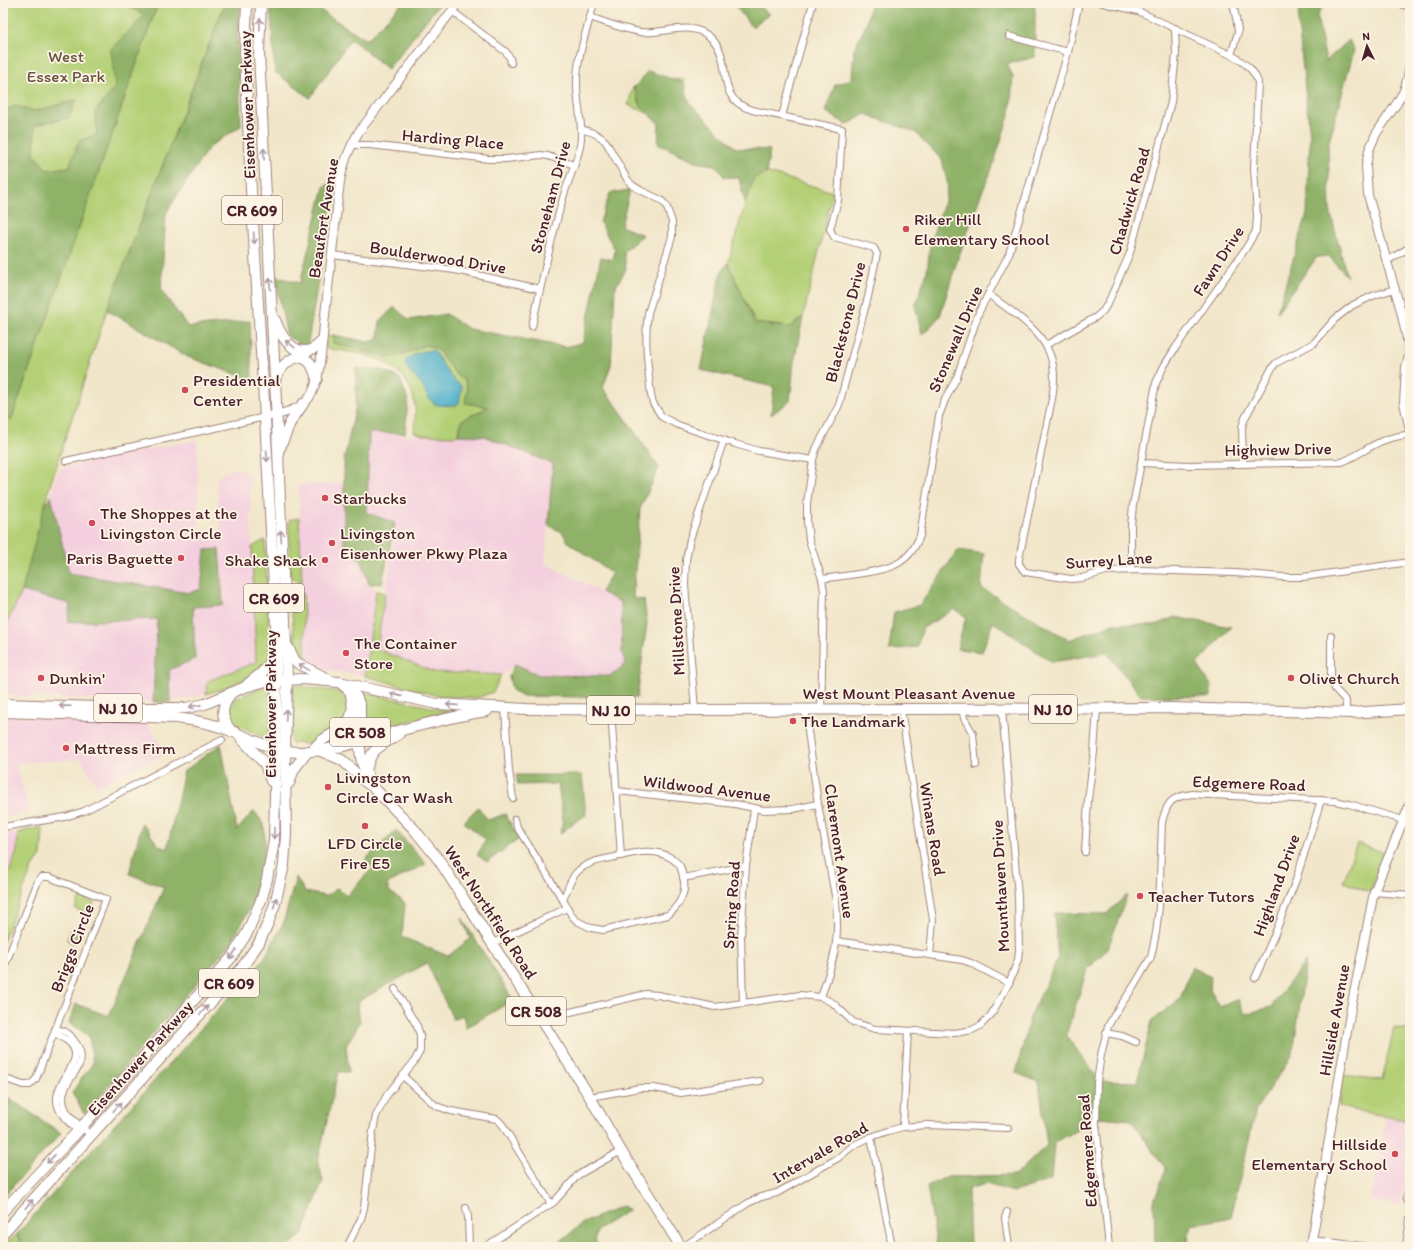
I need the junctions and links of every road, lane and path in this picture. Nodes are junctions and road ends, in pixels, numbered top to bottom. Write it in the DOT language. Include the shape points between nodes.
graph roads {
  1 [pos="247,3"];
  2 [pos="261,3"];
  3 [pos="458,3"];
  4 [pos="594,3"];
  5 [pos="813,3"];
  6 [pos="1079,3"];
  7 [pos="1103,3"];
  8 [pos="1233,3"];
  9 [pos="1392,3"];
  10 [pos="1410,6"];
  11 [pos="452,11"];
  12 [pos="590,17"];
  13 [pos="1175,28"];
  14 [pos="1009,36"];
  15 [pos="1068,52"];
  16 [pos="1231,55"];
  17 [pos="511,63"];
  18 [pos="1410,63"];
  19 [pos="782,116"];
  20 [pos="581,128"];
  21 [pos="351,145"];
  22 [pos="574,165"];
  23 [pos="1410,247"];
  24 [pos="332,256"];
  25 [pos="1387,261"];
  26 [pos="1395,288"];
  27 [pos="540,289"];
  28 [pos="988,294"];
  29 [pos="272,312"];
  30 [pos="532,327"];
  31 [pos="321,342"];
  32 [pos="1046,345"];
  33 [pos="1408,367"];
  34 [pos="275,379"];
  35 [pos="317,379"];
  36 [pos="303,404"];
  37 [pos="276,414"];
  38 [pos="265,417"];
  39 [pos="1410,430"];
  40 [pos="1410,434"];
  41 [pos="724,440"];
  42 [pos="278,453"];
  43 [pos="813,460"];
  44 [pos="66,461"];
  45 [pos="1142,463"];
  46 [pos="1243,464"];
  47 [pos="1410,562"];
  48 [pos="1131,570"];
  49 [pos="822,579"];
  50 [pos="1331,636"];
  51 [pos="282,645"];
  52 [pos="287,679"];
  53 [pos="276,680"];
  54 [pos="334,681"];
  55 [pos="245,687"];
  56 [pos="231,694"];
  57 [pos="352,694"];
  58 [pos="3,704"];
  59 [pos="505,708"];
  60 [pos="1097,708"];
  61 [pos="805,709"];
  62 [pos="821,709"];
  63 [pos="901,709"];
  64 [pos="962,709"];
  65 [pos="1002,709"];
  66 [pos="1410,709"];
  67 [pos="611,710"];
  68 [pos="695,710"];
  69 [pos="3,712"];
  70 [pos="1346,713"];
  71 [pos="408,728"];
  72 [pos="233,732"];
  73 [pos="222,740"];
  74 [pos="360,742"];
  75 [pos="280,749"];
  76 [pos="313,751"];
  77 [pos="976,765"];
  78 [pos="366,772"];
  79 [pos="374,788"];
  80 [pos="617,791"];
  81 [pos="286,792"];
  82 [pos="275,794"];
  83 [pos="513,798"];
  84 [pos="1321,800"];
  85 [pos="818,804"];
  86 [pos="1410,804"];
  87 [pos="754,809"];
  88 [pos="515,820"];
  89 [pos="1403,820"];
  90 [pos="3,827"];
  91 [pos="1085,852"];
  92 [pos="621,856"];
  93 [pos="746,866"];
  94 [pos="683,878"];
  95 [pos="1374,892"];
  96 [pos="1410,895"];
  97 [pos="563,900"];
  98 [pos="567,908"];
  99 [pos="836,942"];
  100 [pos="493,943"];
  101 [pos="930,954"];
  102 [pos="3,970"];
  103 [pos="1255,978"];
  104 [pos="1009,983"];
  105 [pos="395,989"];
  106 [pos="821,997"];
  107 [pos="743,1003"];
  108 [pos="541,1019"];
  109 [pos="55,1030"];
  110 [pos="908,1031"];
  111 [pos="1106,1033"];
  112 [pos="1136,1042"];
  113 [pos="404,1076"];
  114 [pos="3,1078"];
  115 [pos="760,1081"];
  116 [pos="590,1097"];
  117 [pos="903,1127"];
  118 [pos="80,1128"];
  119 [pos="1008,1128"];
  120 [pos="91,1136"];
  121 [pos="871,1137"];
  122 [pos="621,1151"];
  123 [pos="1410,1192"];
  124 [pos="551,1204"];
  125 [pos="1410,1206"];
  126 [pos="466,1208"];
  127 [pos="3,1211"];
  128 [pos="1007,1212"];
  129 [pos="1410,1219"];
  130 [pos="3,1233"];
  131 [pos="1310,1244"];
  132 [pos="347,1247"];
  133 [pos="469,1247"];
  134 [pos="485,1247"];
  135 [pos="682,1247"];
  136 [pos="892,1247"];
  137 [pos="1010,1247"];
  138 [pos="1109,1247"];
  139 [pos="1362,1247"];
  140 [pos="1406,1247"];
  1 -- 38 [label="main road, Eisenhower Parkway / CR 609, one-way" via="245,52"];
  29 -- 2 [label="main road, Eisenhower Parkway / CR 609, one-way" via="259,52"];
  3 -- 11 [label="street, Beaufort Avenue"];
  4 -- 12 [label="street, Stoneham Drive"];
  5 -- 19 [label="street"];
  6 -- 15 [label="street, Stonewall Drive"];
  7 -- 13 [label="street, Fawn Drive" via="1138,10"];
  8 -- 16 [label="street" via="1238,32"];
  9 -- 10 [label="street"];
  11 -- 17 [label="street" via="506,52"];
  11 -- 21 [label="street, Beaufort Avenue"];
  12 -- 19 [label="street, Blackstone Drive" via="642,32 683,28 704,33 714,41 721,52 727,87 732,98 747,109"];
  12 -- 20 [label="street, Stoneham Drive" via="577,71"];
  13 -- 16 [label="street, Fawn Drive"];
  13 -- 32 [label="street, Chadwick Road" via="1176,54 1171,102 1130,253 1104,311"];
  14 -- 15 [label="street"];
  15 -- 28 [label="street, Stonewall Drive" via="1009,254"];
  16 -- 45 [label="street, Fawn Drive" via="1252,70 1258,82 1254,168 1256,231 1164,366 1156,383"];
  18 -- 25 [label="street" via="1404,91 1376,134 1366,166 1368,195"];
  19 -- 43 [label="street, Blackstone Drive" via="842,129 838,200 830,230 834,237 874,248 877,254 839,405"];
  20 -- 22 [label="street, Stoneham Drive" via="580,146"];
  20 -- 41 [label="street" via="602,137 627,179 640,190 661,200 670,213 672,237 646,323 653,403 657,411 668,420"];
  21 -- 22 [label="street, Harding Place" via="489,159 541,155"];
  21 -- 24 [label="street, Beaufort Avenue" via="341,174"];
  22 -- 27 [label="street, Stoneham Drive"];
  23 -- 25 [label="street"];
  24 -- 27 [label="street, Boulderwood Drive" via="455,270"];
  24 -- 31 [label="street, Beaufort Avenue"];
  25 -- 26 [label="street"];
  26 -- 33 [label="street" via="1410,353"];
  26 -- 46 [label="street" via="1353,305 1335,319 1314,343 1276,363 1242,427"];
  27 -- 30 [label="street, Stoneham Drive"];
  28 -- 32 [label="street, Surrey Lane" via="1021,318"];
  28 -- 49 [label="street, Stonewall Drive" via="979,312 957,377 944,400 939,416 920,536 915,547 899,564"];
  31 -- 29 [label="main road, one-way" via="313,350 308,351 291,346 279,331"];
  29 -- 34 [label="main road, Eisenhower Parkway / CR 609"];
  31 -- 35 [label="street, Beaufort Avenue"];
  32 -- 48 [label="street, Surrey Lane" via="1053,366 1053,388 1019,564 1025,572 1071,579 1106,571"];
  33 -- 39 [label="street" via="1404,403"];
  34 -- 35 [label="main road" via="288,361 298,358 306,359"];
  34 -- 37 [label="main road, Eisenhower Parkway / CR 609"];
  35 -- 36 [label="street, Beaufort Avenue"];
  36 -- 37 [label="street" via="290,411"];
  36 -- 42 [label="main road" via="290,423"];
  37 -- 38 [label="street"];
  37 -- 42 [label="main road, Eisenhower Parkway / CR 609"];
  38 -- 44 [label="street"];
  38 -- 51 [label="main road, Eisenhower Parkway / CR 609, one-way"];
  40 -- 46 [label="street, Highview Drive" via="1389,438 1342,462"];
  41 -- 43 [label="street" via="759,451"];
  41 -- 68 [label="street, Millstone Drive" via="690,539 686,560 685,584"];
  51 -- 42 [label="main road, Eisenhower Parkway / CR 609, one-way"];
  43 -- 49 [label="street, Blackstone Drive" via="807,522 809,540"];
  45 -- 46 [label="street, Highview Drive"];
  45 -- 48 [label="street, Fawn Drive" via="1133,512"];
  47 -- 48 [label="street, Surrey Lane" via="1303,577"];
  49 -- 62 [label="street, Blackstone Drive" via="824,591"];
  50 -- 70 [label="street" via="1330,678 1335,689 1346,701"];
  51 -- 52 [label="main road, Eisenhower Parkway / CR 609"];
  51 -- 53 [label="main road, Eisenhower Parkway / CR 609"];
  54 -- 51 [label="main road, one-way" via="299,664"];
  51 -- 55 [label="main road" via="268,666"];
  52 -- 53 [label="main road, NJ 10"];
  52 -- 54 [label="main road, NJ 10"];
  75 -- 52 [label="main road, Eisenhower Parkway / CR 609, one-way"];
  53 -- 55 [label="main road, NJ 10"];
  53 -- 75 [label="main road, Eisenhower Parkway / CR 609"];
  54 -- 57 [label="main road, CR 508"];
  59 -- 54 [label="main road, West Mount Pleasant Avenue / NJ 10, one-way" via="437,704"];
  55 -- 56 [label="main road, NJ 10"];
  56 -- 58 [label="main road, NJ 10, one-way" via="186,708"];
  56 -- 72 [label="main road" via="224,703 223,710 225,723"];
  57 -- 74 [label="main road, CR 508" via="356,696 360,706"];
  57 -- 76 [label="main road" via="353,710 349,720 320,742"];
  59 -- 67 [label="main road, West Mount Pleasant Avenue / NJ 10"];
  59 -- 71 [label="main road, West Mount Pleasant Avenue / NJ 10"];
  59 -- 83 [label="street"];
  60 -- 65 [label="main road, West Mount Pleasant Avenue / NJ 10"];
  60 -- 70 [label="main road, West Mount Pleasant Avenue / NJ 10"];
  60 -- 91 [label="street"];
  61 -- 62 [label="main road, West Mount Pleasant Avenue / NJ 10"];
  61 -- 68 [label="main road, West Mount Pleasant Avenue / NJ 10"];
  61 -- 85 [label="street, Claremont Avenue"];
  62 -- 63 [label="main road, West Mount Pleasant Avenue / NJ 10"];
  63 -- 64 [label="main road, West Mount Pleasant Avenue / NJ 10"];
  63 -- 101 [label="street, Winans Road" via="933,920"];
  64 -- 65 [label="main road, West Mount Pleasant Avenue / NJ 10"];
  64 -- 77 [label="street" via="973,734"];
  65 -- 104 [label="street, Mounthaven Drive" via="1020,935 1018,960"];
  66 -- 70 [label="main road, West Mount Pleasant Avenue / NJ 10"];
  67 -- 68 [label="main road, West Mount Pleasant Avenue / NJ 10"];
  67 -- 80 [label="street"];
  69 -- 72 [label="main road, NJ 10" via="176,718 197,720"];
  71 -- 74 [label="main road, West Mount Pleasant Avenue / NJ 10"];
  71 -- 78 [label="main road" via="374,750 368,760"];
  72 -- 75 [label="main road, NJ 10"];
  72 -- 82 [label="main road" via="265,764"];
  73 -- 90 [label="street" via="84,811 65,817"];
  74 -- 76 [label="main road, West Mount Pleasant Avenue / NJ 10"];
  74 -- 78 [label="main road, CR 508" via="362,763"];
  75 -- 76 [label="main road, NJ 10"];
  75 -- 81 [label="main road, Eisenhower Parkway / CR 609"];
  75 -- 82 [label="main road, Eisenhower Parkway / CR 609"];
  76 -- 79 [label="main road, CR 508" via="342,760"];
  76 -- 81 [label="main road" via="294,769"];
  78 -- 79 [label="main road, CR 508"];
  79 -- 100 [label="main road, West Northfield Road / CR 508" via="413,828 439,860"];
  80 -- 87 [label="street, Wildwood Avenue" via="735,804"];
  80 -- 92 [label="street"];
  120 -- 81 [label="main road, Eisenhower Parkway / CR 609, one-way" via="241,969 259,943 281,883 284,865"];
  82 -- 118 [label="main road, Eisenhower Parkway / CR 609, one-way" via="274,841 267,879 255,916 246,933 231,958"];
  84 -- 89 [label="street, Edgemere Road" via="1349,804"];
  84 -- 103 [label="street, Highland Drive" via="1296,880"];
  84 -- 111 [label="street, Edgemere Road" via="1192,794 1179,796 1170,802 1162,822 1159,907 1151,957 1116,1012"];
  85 -- 87 [label="street, Wildwood Avenue" via="793,809"];
  85 -- 99 [label="street, Claremont Avenue" via="836,901"];
  86 -- 89 [label="street, Hillside Avenue"];
  87 -- 93 [label="street, Spring Road"];
  88 -- 97 [label="street"];
  89 -- 95 [label="street, Hillside Avenue"];
  92 -- 94 [label="street" via="650,851 664,854 679,864"];
  92 -- 97 [label="street" via="586,864 576,873"];
  93 -- 94 [label="street"];
  93 -- 107 [label="street, Spring Road" via="740,936"];
  94 -- 98 [label="street" via="684,892 675,909 668,915 655,919 603,930 591,928 577,921"];
  95 -- 96 [label="street"];
  95 -- 131 [label="street, Hillside Avenue" via="1353,995"];
  97 -- 98 [label="street"];
  98 -- 100 [label="street"];
  99 -- 101 [label="street"];
  99 -- 106 [label="street, Claremont Avenue"];
  100 -- 108 [label="main road, West Northfield Road / CR 508"];
  101 -- 104 [label="street" via="971,963"];
  102 -- 109 [label="street, Briggs Circle" via="38,881 42,877 49,876 106,899"];
  104 -- 110 [label="street, Mounthaven Drive" via="992,1015 972,1030 955,1033"];
  105 -- 113 [label="street" via="417,1026 421,1043 418,1057"];
  106 -- 107 [label="street, Mounthaven Drive" via="800,995"];
  106 -- 110 [label="street, Mounthaven Drive" via="833,1003 853,1022 865,1027"];
  107 -- 108 [label="street, Mounthaven Drive" via="715,1007 646,994"];
  108 -- 116 [label="main road, West Northfield Road / CR 508"];
  109 -- 114 [label="street, Briggs Circle" via="36,1079 30,1085"];
  109 -- 118 [label="street" via="60,1029 70,1035 78,1045 80,1064 66,1086 63,1100 68,1114"];
  110 -- 117 [label="street"];
  111 -- 112 [label="street"];
  111 -- 138 [label="street, Edgemere Road" via="1097,1082 1096,1124"];
  113 -- 124 [label="street" via="436,1106 497,1120 502,1124"];
  113 -- 132 [label="street" via="387,1095 376,1116 364,1208"];
  115 -- 116 [label="street" via="681,1093 640,1088"];
  116 -- 122 [label="main road, West Northfield Road / CR 508"];
  117 -- 119 [label="street, Intervale Road" via="927,1125"];
  117 -- 121 [label="street, Intervale Road"];
  118 -- 120 [label="street"];
  118 -- 127 [label="main road, Eisenhower Parkway / CR 609, one-way"];
  130 -- 120 [label="main road, Eisenhower Parkway / CR 609, one-way"];
  121 -- 135 [label="street, Intervale Road" via="854,1145 838,1158 784,1190 748,1203"];
  121 -- 136 [label="street"];
  122 -- 124 [label="street" via="578,1175"];
  122 -- 135 [label="main road, West Northfield Road / CR 508"];
  123 -- 125 [label="street" via="1406,1198"];
  124 -- 134 [label="street"];
  126 -- 133 [label="street"];
  128 -- 137 [label="street" via="1005,1218"];
  129 -- 140 [label="street"];
  131 -- 139 [label="street"];
}
